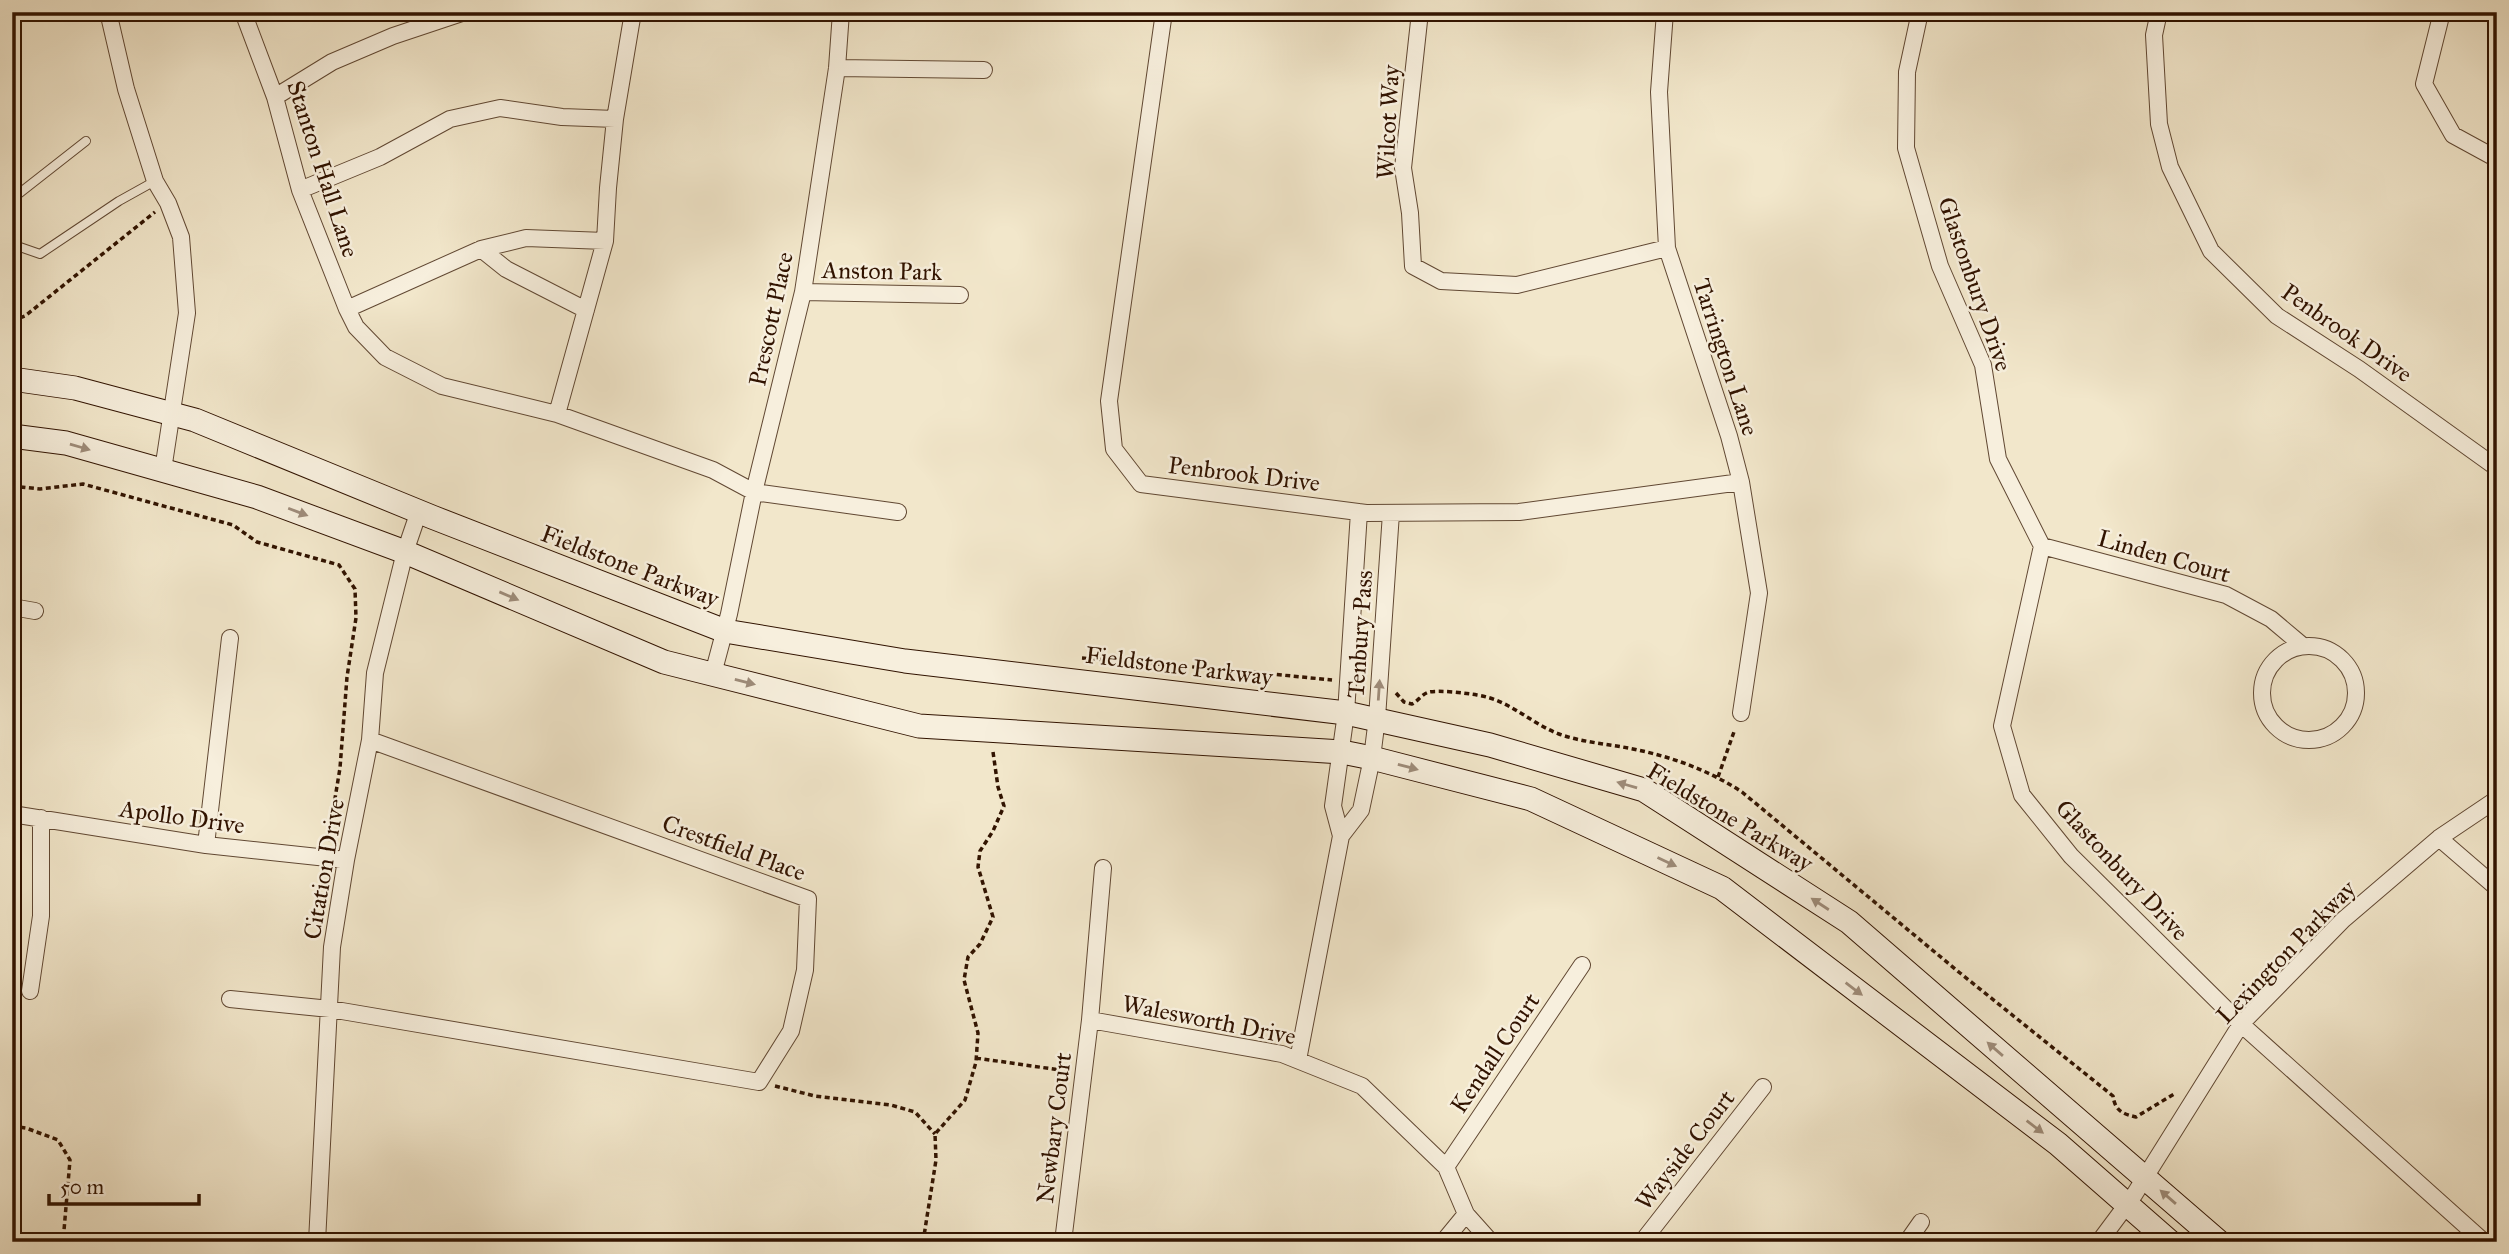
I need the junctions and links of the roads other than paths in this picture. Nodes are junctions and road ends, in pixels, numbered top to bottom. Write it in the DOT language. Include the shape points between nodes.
graph roads {
  1 [pos="243,12"];
  2 [pos="465,12"];
  3 [pos="633,12"];
  4 [pos="841,12"];
  5 [pos="1164,12"];
  6 [pos="1420,12"];
  7 [pos="1665,12"];
  8 [pos="1920,12"];
  9 [pos="2159,12"];
  10 [pos="2442,12"];
  11 [pos="111,14"];
  12 [pos="838,68"];
  13 [pos="984,70"];
  14 [pos="275,97"];
  15 [pos="615,119"];
  16 [pos="86,141"];
  17 [pos="2497,159"];
  18 [pos="155,181"];
  19 [pos="300,190"];
  20 [pos="12,199"];
  21 [pos="12,238"];
  22 [pos="605,241"];
  23 [pos="1667,248"];
  24 [pos="481,249"];
  25 [pos="803,292"];
  26 [pos="960,295"];
  27 [pos="347,309"];
  28 [pos="586,310"];
  29 [pos="12,379"];
  30 [pos="173,414"];
  31 [pos="557,414"];
  32 [pos="12,436"];
  33 [pos="2497,468"];
  34 [pos="163,470"];
  35 [pos="1741,482"];
  36 [pos="754,492"];
  37 [pos="419,511"];
  38 [pos="898,512"];
  39 [pos="1360,512"];
  40 [pos="1391,513"];
  41 [pos="2042,546"];
  42 [pos="405,552"];
  43 [pos="12,607"];
  44 [pos="34,611"];
  45 [pos="725,631"];
  46 [pos="230,638"];
  47 [pos="2303,646"];
  48 [pos="713,674"];
  49 [pos="1346,713"];
  50 [pos="1741,713"];
  51 [pos="1377,718"];
  52 [pos="370,740"];
  53 [pos="1342,752"];
  54 [pos="1372,758"];
  55 [pos="2497,799"];
  56 [pos="12,814"];
  57 [pos="41,818"];
  58 [pos="1340,836"];
  59 [pos="2439,838"];
  60 [pos="205,845"];
  61 [pos="346,860"];
  62 [pos="1103,867"];
  63 [pos="2497,888"];
  64 [pos="1582,965"];
  65 [pos="30,991"];
  66 [pos="230,999"];
  67 [pos="330,1009"];
  68 [pos="1090,1020"];
  69 [pos="2241,1024"];
  70 [pos="1297,1060"];
  71 [pos="1763,1087"];
  72 [pos="1446,1167"];
  73 [pos="2145,1177"];
  74 [pos="2127,1204"];
  75 [pos="1466,1214"];
  76 [pos="1922,1222"];
  77 [pos="317,1242"];
  78 [pos="1063,1242"];
  79 [pos="1443,1242"];
  80 [pos="1491,1242"];
  81 [pos="1642,1242"];
  82 [pos="1907,1242"];
  83 [pos="2099,1242"];
  84 [pos="2170,1242"];
  85 [pos="2219,1242"];
  86 [pos="2484,1242"];
  1 -- 14 [label="street, Stanton Hall Lane"];
  2 -- 14 [label="street" via="332,62"];
  3 -- 15 [label="street"];
  4 -- 12 [label="street, Prescott Place"];
  5 -- 39 [label="street, Penbrook Drive" via="1109,401 1114,449 1141,484"];
  6 -- 23 [label="street, Wilcot Way" via="1403,168 1413,266 1441,281 1517,285"];
  7 -- 23 [label="street, Tarrington Lane" via="1659,92"];
  8 -- 41 [label="street, Glastonbury Drive" via="1907,72 1906,148 1940,266 1983,365 1998,459"];
  9 -- 33 [label="street, Penbrook Drive" via="2154,36 2160,124 2170,167 2211,251 2277,316"];
  10 -- 17 [label="street" via="2424,84 2453,135"];
  11 -- 18 [label="street" via="126,89"];
  12 -- 13 [label="street"];
  12 -- 25 [label="street, Prescott Place"];
  14 -- 19 [label="street, Stanton Hall Lane"];
  15 -- 19 [label="street" via="500,108 450,119 380,157"];
  15 -- 22 [label="street"];
  16 -- 20 [label="lane"];
  18 -- 21 [label="lane" via="40,254 17,246"];
  18 -- 30 [label="street" via="181,237 187,313"];
  19 -- 27 [label="street, Stanton Hall Lane"];
  22 -- 24 [label="street" via="526,238"];
  22 -- 28 [label="street"];
  23 -- 35 [label="street, Tarrington Lane"];
  24 -- 27 [label="street"];
  24 -- 28 [label="street" via="506,269"];
  25 -- 26 [label="street, Anston Park"];
  25 -- 36 [label="street, Prescott Place"];
  27 -- 31 [label="street, Stanton Hall Lane" via="356,327 385,357 442,386"];
  28 -- 31 [label="street"];
  29 -- 30 [label="street, Fieldstone Parkway" via="75,388"];
  30 -- 34 [label="street"];
  30 -- 37 [label="street, Fieldstone Parkway"];
  31 -- 36 [label="street, Stanton Hall Lane" via="713,470"];
  32 -- 34 [label="street, one-way" via="66,443"];
  34 -- 42 [label="street, one-way" via="257,496"];
  35 -- 40 [label="street, Penbrook Drive" via="1519,512"];
  35 -- 50 [label="street, Tarrington Lane" via="1759,593"];
  36 -- 38 [label="street"];
  36 -- 45 [label="street, Prescott Place"];
  37 -- 42 [label="street, Citation Drive"];
  37 -- 45 [label="street, Fieldstone Parkway"];
  39 -- 40 [label="street, Penbrook Drive"];
  39 -- 49 [label="street, Tenbury Pass"];
  51 -- 40 [label="street, Tenbury Pass, one-way"];
  41 -- 47 [label="street, Linden Court" via="2226,595 2271,619"];
  41 -- 69 [label="street, Glastonbury Drive" via="2002,726 2022,795 2071,856"];
  42 -- 48 [label="street, one-way" via="664,662"];
  42 -- 52 [label="street, Citation Drive" via="375,673"];
  43 -- 44 [label="street"];
  45 -- 48 [label="street, Prescott Place"];
  45 -- 49 [label="street, Fieldstone Parkway" via="905,661"];
  46 -- 60 [label="street"];
  47 -- 47 [label="street, Linden Court" via="2333,652 2353,674 2356,689 2349,718 2338,730 2310,740 2281,731 2263,705 2266,673 2287,651"];
  48 -- 53 [label="street, one-way" via="919,726"];
  49 -- 51 [label="street, Fieldstone Parkway"];
  49 -- 53 [label="street, Tenbury Pass"];
  51 -- 54 [label="street, Tenbury Pass"];
  73 -- 51 [label="street, Fieldstone Parkway, one-way" via="1849,922 1644,790"];
  52 -- 61 [label="street, Citation Drive"];
  52 -- 67 [label="street, Crestfield Place" via="808,899 805,970 791,1031 759,1082"];
  53 -- 54 [label="street"];
  53 -- 58 [label="street, Tenbury Pass" via="1333,806"];
  54 -- 58 [label="street, Tenbury Pass" via="1361,810"];
  54 -- 74 [label="street, one-way" via="1531,799 1722,888 2058,1144"];
  55 -- 59 [label="street, Lexington Parkway"];
  56 -- 57 [label="street, Apollo Drive"];
  57 -- 60 [label="street, Apollo Drive"];
  57 -- 65 [label="street" via="41,916"];
  58 -- 70 [label="street"];
  59 -- 63 [label="street"];
  59 -- 69 [label="street, Lexington Parkway" via="2343,920"];
  60 -- 61 [label="street, Apollo Drive"];
  61 -- 67 [label="street, Citation Drive" via="332,947"];
  62 -- 68 [label="street, Newbary Court"];
  64 -- 72 [label="street, Kendall Court"];
  66 -- 67 [label="street"];
  67 -- 77 [label="street, Citation Drive"];
  68 -- 70 [label="street, Walesworth Drive"];
  68 -- 78 [label="street, Newbary Court"];
  69 -- 73 [label="street, Lexington Parkway"];
  69 -- 86 [label="street, Glastonbury Drive"];
  70 -- 72 [label="street, Walesworth Drive" via="1362,1086"];
  71 -- 81 [label="street, Wayside Court"];
  72 -- 75 [label="street, Walesworth Drive"];
  73 -- 74 [label="street, Lexington Parkway"];
  85 -- 73 [label="street, Fieldstone Parkway, one-way"];
  74 -- 83 [label="street, Lexington Parkway"];
  74 -- 84 [label="street"];
  75 -- 79 [label="street"];
  75 -- 80 [label="street, Walesworth Drive"];
  76 -- 82 [label="street"];
}
